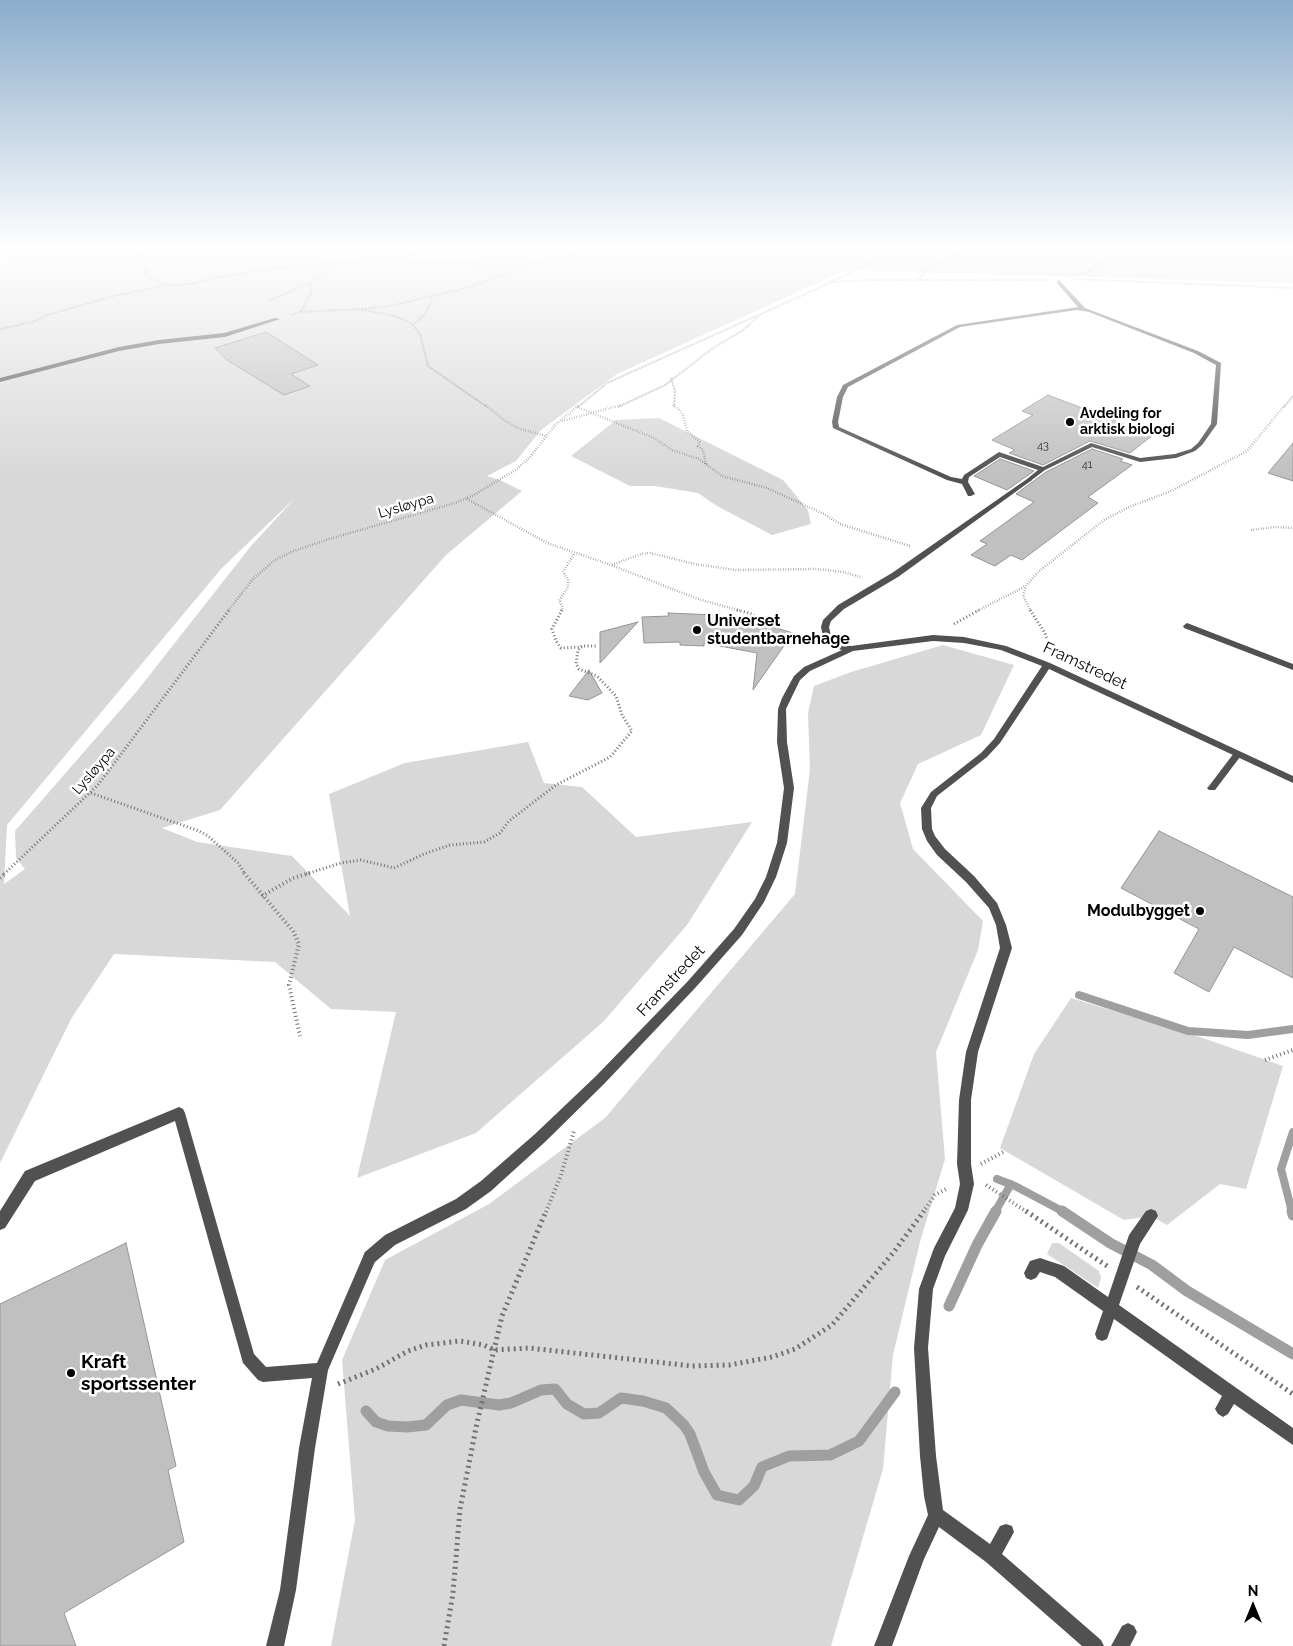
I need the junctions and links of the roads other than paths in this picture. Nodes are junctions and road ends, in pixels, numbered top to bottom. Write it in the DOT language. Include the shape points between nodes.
graph roads {
  1 [pos="261,324"];
  2 [pos="974,324"];
  3 [pos="1124,324"];
  4 [pos="0,380"];
  5 [pos="1043,470"];
  6 [pos="965,482"];
  7 [pos="971,494"];
  8 [pos="1187,626"];
  9 [pos="851,649"];
  10 [pos="1046,665"];
  11 [pos="1293,667"];
  12 [pos="1237,755"];
  13 [pos="1293,780"];
  14 [pos="1212,788"];
  15 [pos="1151,1216"];
  16 [pos="0,1223"];
  17 [pos="1031,1272"];
  18 [pos="1111,1308"];
  19 [pos="1102,1334"];
  20 [pos="319,1377"];
  21 [pos="1231,1393"];
  22 [pos="1223,1409"];
  23 [pos="1293,1437"];
  24 [pos="936,1515"];
  25 [pos="1006,1532"];
  26 [pos="992,1556"];
  27 [pos="275,1646"];
  28 [pos="884,1646"];
  29 [pos="1096,1646"];
  1 -- 4 [label="street" via="225,335 119,349"];
  2 -- 6 [label="street" via="959,326 845,386 835,422 836,428 949,479"];
  3 -- 5 [label="street" via="1218,362 1220,374 1215,421 1210,431 1188,453 1176,456 1140,460 1091,445"];
  5 -- 6 [label="street" via="999,454 966,476"];
  5 -- 9 [label="street" via="928,553 841,607 827,620 827,637 841,647"];
  6 -- 7 [label="street"];
  8 -- 11 [label="street"];
  9 -- 10 [label="street, Framstredet" via="949,638 1003,648"];
  9 -- 20 [label="street, Framstredet" via="806,669 786,698 781,725 789,788 782,843 772,877 738,932 600,1080 480,1191 390,1240 370,1257"];
  10 -- 12 [label="street, Framstredet"];
  10 -- 24 [label="street" via="997,740 984,755 934,794 926,808 931,838 993,906 1002,925 1006,948 972,1052 965,1100 964,1164 967,1184 961,1210 939,1253 926,1289 921,1348 928,1456"];
  12 -- 13 [label="street, Framstredet"];
  12 -- 14 [label="street"];
  15 -- 18 [label="street" via="1132,1246"];
  16 -- 20 [label="street" via="30,1176 179,1113 248,1358 263,1374"];
  17 -- 18 [label="street" via="1040,1265 1059,1271"];
  18 -- 19 [label="street"];
  18 -- 21 [label="street"];
  20 -- 27 [label="street" via="288,1590"];
  21 -- 22 [label="street"];
  21 -- 23 [label="street"];
  24 -- 26 [label="street"];
  24 -- 28 [label="street" via="917,1556"];
  25 -- 26 [label="street"];
  26 -- 29 [label="street"];
}
